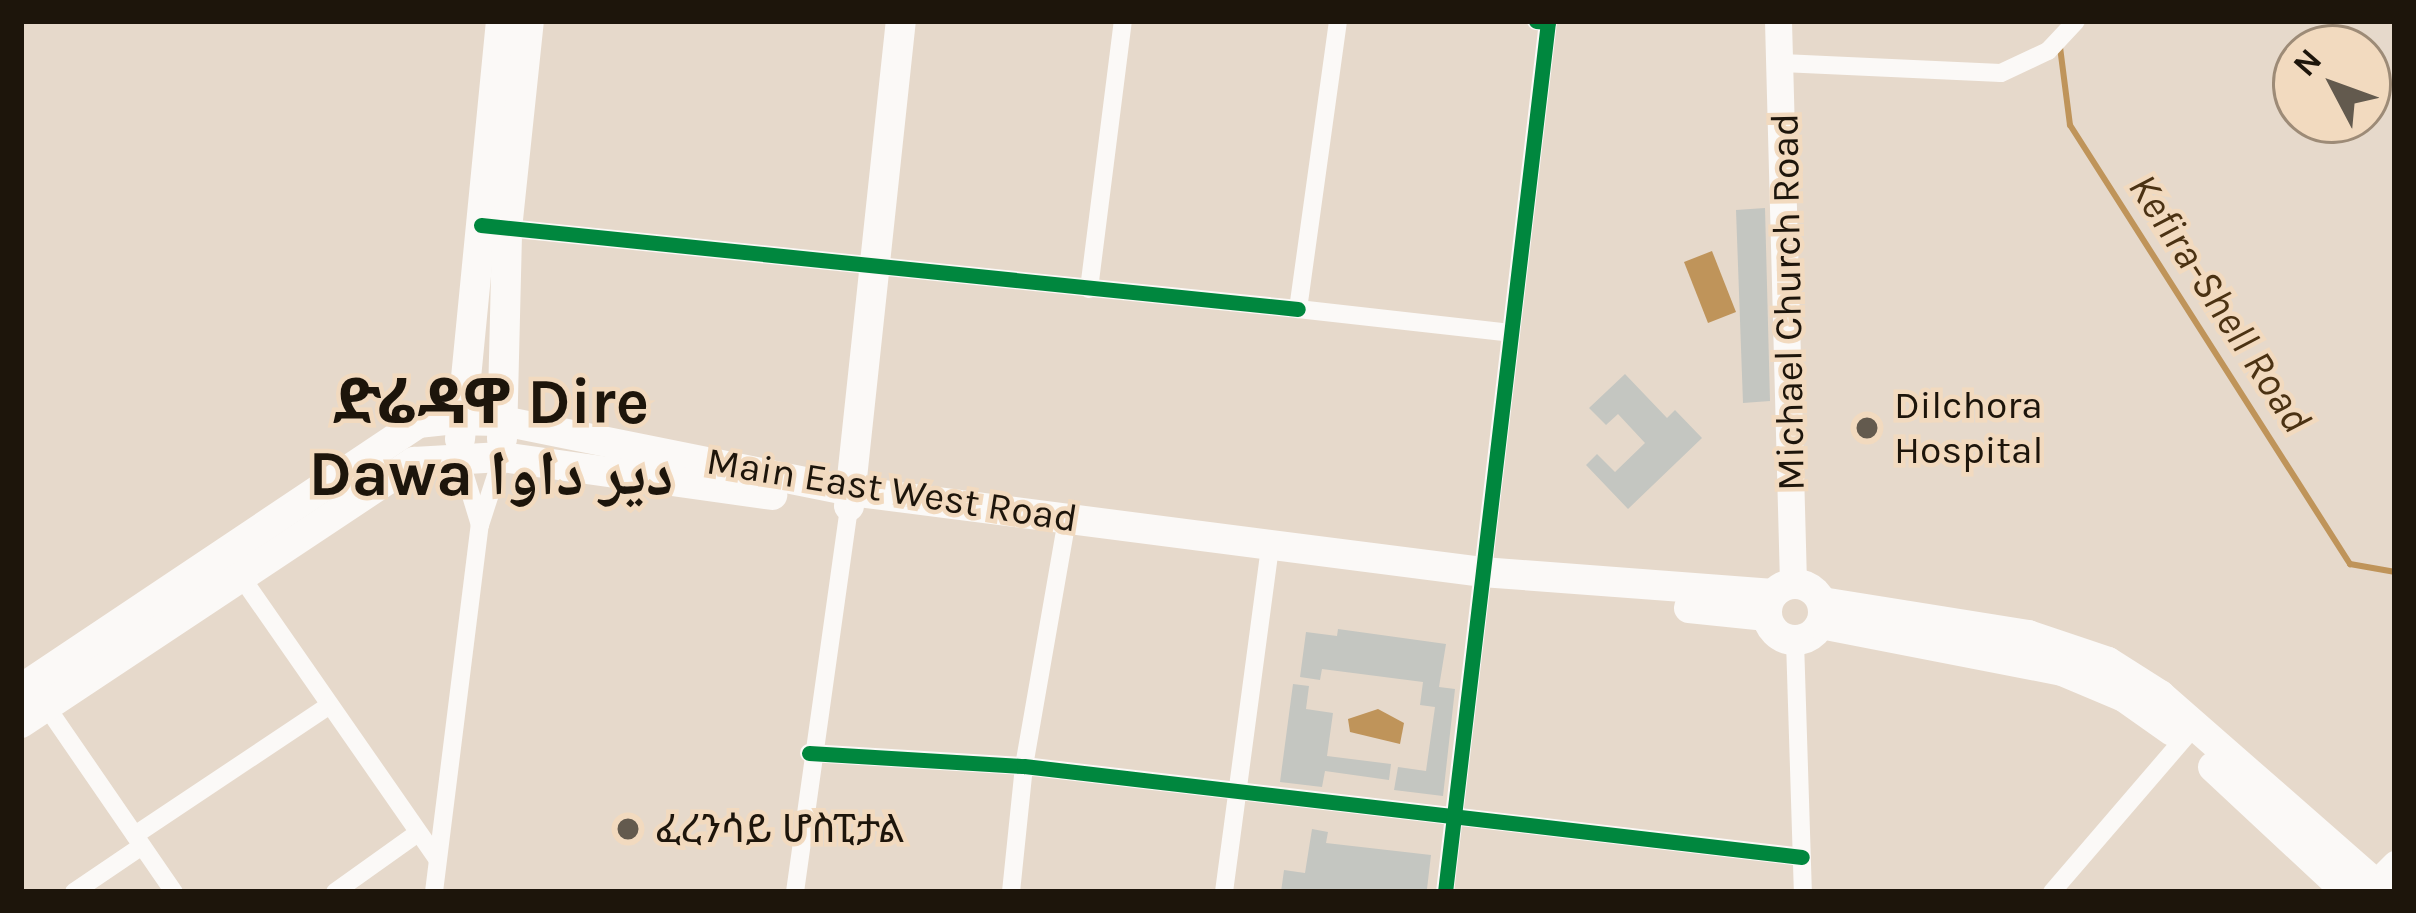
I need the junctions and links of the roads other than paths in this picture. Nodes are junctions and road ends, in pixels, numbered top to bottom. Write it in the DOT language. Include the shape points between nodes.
graph roads {
  1 [pos="501,21"];
  2 [pos="529,21"];
  3 [pos="901,21"];
  4 [pos="1123,21"];
  5 [pos="1338,21"];
  6 [pos="1536,21"];
  7 [pos="1778,21"];
  8 [pos="1548,22"];
  9 [pos="2072,27"];
  10 [pos="1781,64"];
  11 [pos="494,227"];
  12 [pos="872,269"];
  13 [pos="1089,289"];
  14 [pos="1298,309"];
  15 [pos="1511,333"];
  16 [pos="461,419"];
  17 [pos="503,421"];
  18 [pos="459,456"];
  19 [pos="502,457"];
  20 [pos="850,499"];
  21 [pos="480,525"];
  22 [pos="1065,530"];
  23 [pos="1270,549"];
  24 [pos="242,578"];
  25 [pos="1481,579"];
  26 [pos="1778,598"];
  27 [pos="1813,622"];
  28 [pos="29,706"];
  29 [pos="327,707"];
  30 [pos="2190,734"];
  31 [pos="809,753"];
  32 [pos="1024,766"];
  33 [pos="1232,793"];
  34 [pos="1454,817"];
  35 [pos="416,835"];
  36 [pos="138,840"];
  37 [pos="1802,857"];
  38 [pos="436,859"];
  39 [pos="2374,884"];
  40 [pos="74,892"];
  41 [pos="174,892"];
  42 [pos="335,892"];
  43 [pos="434,892"];
  44 [pos="795,892"];
  45 [pos="1012,892"];
  46 [pos="1224,892"];
  47 [pos="1445,892"];
  48 [pos="1803,892"];
  49 [pos="2052,892"];
  1 -- 11 [label="main road"];
  2 -- 11 [label="main road"];
  3 -- 12 [label="main road"];
  4 -- 13 [label="street"];
  5 -- 14 [label="street"];
  6 -- 8 [label="street"];
  7 -- 10 [label="main road, Michael Church Road"];
  8 -- 15 [label="street"];
  9 -- 10 [label="street" via="2048,51 2001,73"];
  10 -- 26 [label="main road, Michael Church Road"];
  11 -- 12 [label="street"];
  11 -- 16 [label="main road"];
  11 -- 17 [label="main road"];
  12 -- 13 [label="street"];
  12 -- 20 [label="main road"];
  13 -- 14 [label="street"];
  14 -- 15 [label="street"];
  15 -- 25 [label="street"];
  16 -- 17 [label="main road, Main East West Road"];
  16 -- 18 [label="main road"];
  16 -- 28 [label="main road, Main East West Road" via="418,423"];
  17 -- 19 [label="main road"];
  17 -- 20 [label="main road, Main East West Road"];
  18 -- 19 [label="main road, Main East West Road"];
  18 -- 21 [label="street"];
  18 -- 24 [label="main road, Main East West Road" via="400,470"];
  19 -- 20 [label="main road, Main East West Road"];
  19 -- 21 [label="street"];
  20 -- 22 [label="main road, Main East West Road"];
  20 -- 23 [label="main road, Main East West Road"];
  20 -- 31 [label="street"];
  21 -- 38 [label="street"];
  22 -- 23 [label="main road, Main East West Road"];
  22 -- 32 [label="street"];
  23 -- 25 [label="main road, Main East West Road"];
  23 -- 33 [label="street"];
  24 -- 28 [label="main road, Main East West Road"];
  24 -- 29 [label="street"];
  25 -- 26 [label="main road, Main East West Road"];
  25 -- 34 [label="street"];
  26 -- 27 [label="main road"];
  26 -- 27 [label="main road" via="1773,631"];
  27 -- 30 [label="main road" via="1919,630 2062,671"];
  27 -- 37 [label="street"];
  28 -- 36 [label="street"];
  29 -- 35 [label="street"];
  29 -- 36 [label="street"];
  30 -- 39 [label="main road"];
  30 -- 49 [label="street"];
  31 -- 32 [label="street"];
  31 -- 44 [label="street"];
  32 -- 33 [label="street"];
  32 -- 45 [label="street"];
  33 -- 34 [label="street"];
  33 -- 46 [label="street"];
  34 -- 37 [label="street"];
  34 -- 47 [label="street"];
  35 -- 38 [label="street"];
  35 -- 42 [label="street"];
  36 -- 40 [label="street"];
  36 -- 41 [label="street"];
  37 -- 48 [label="street"];
  38 -- 43 [label="street"];
}
